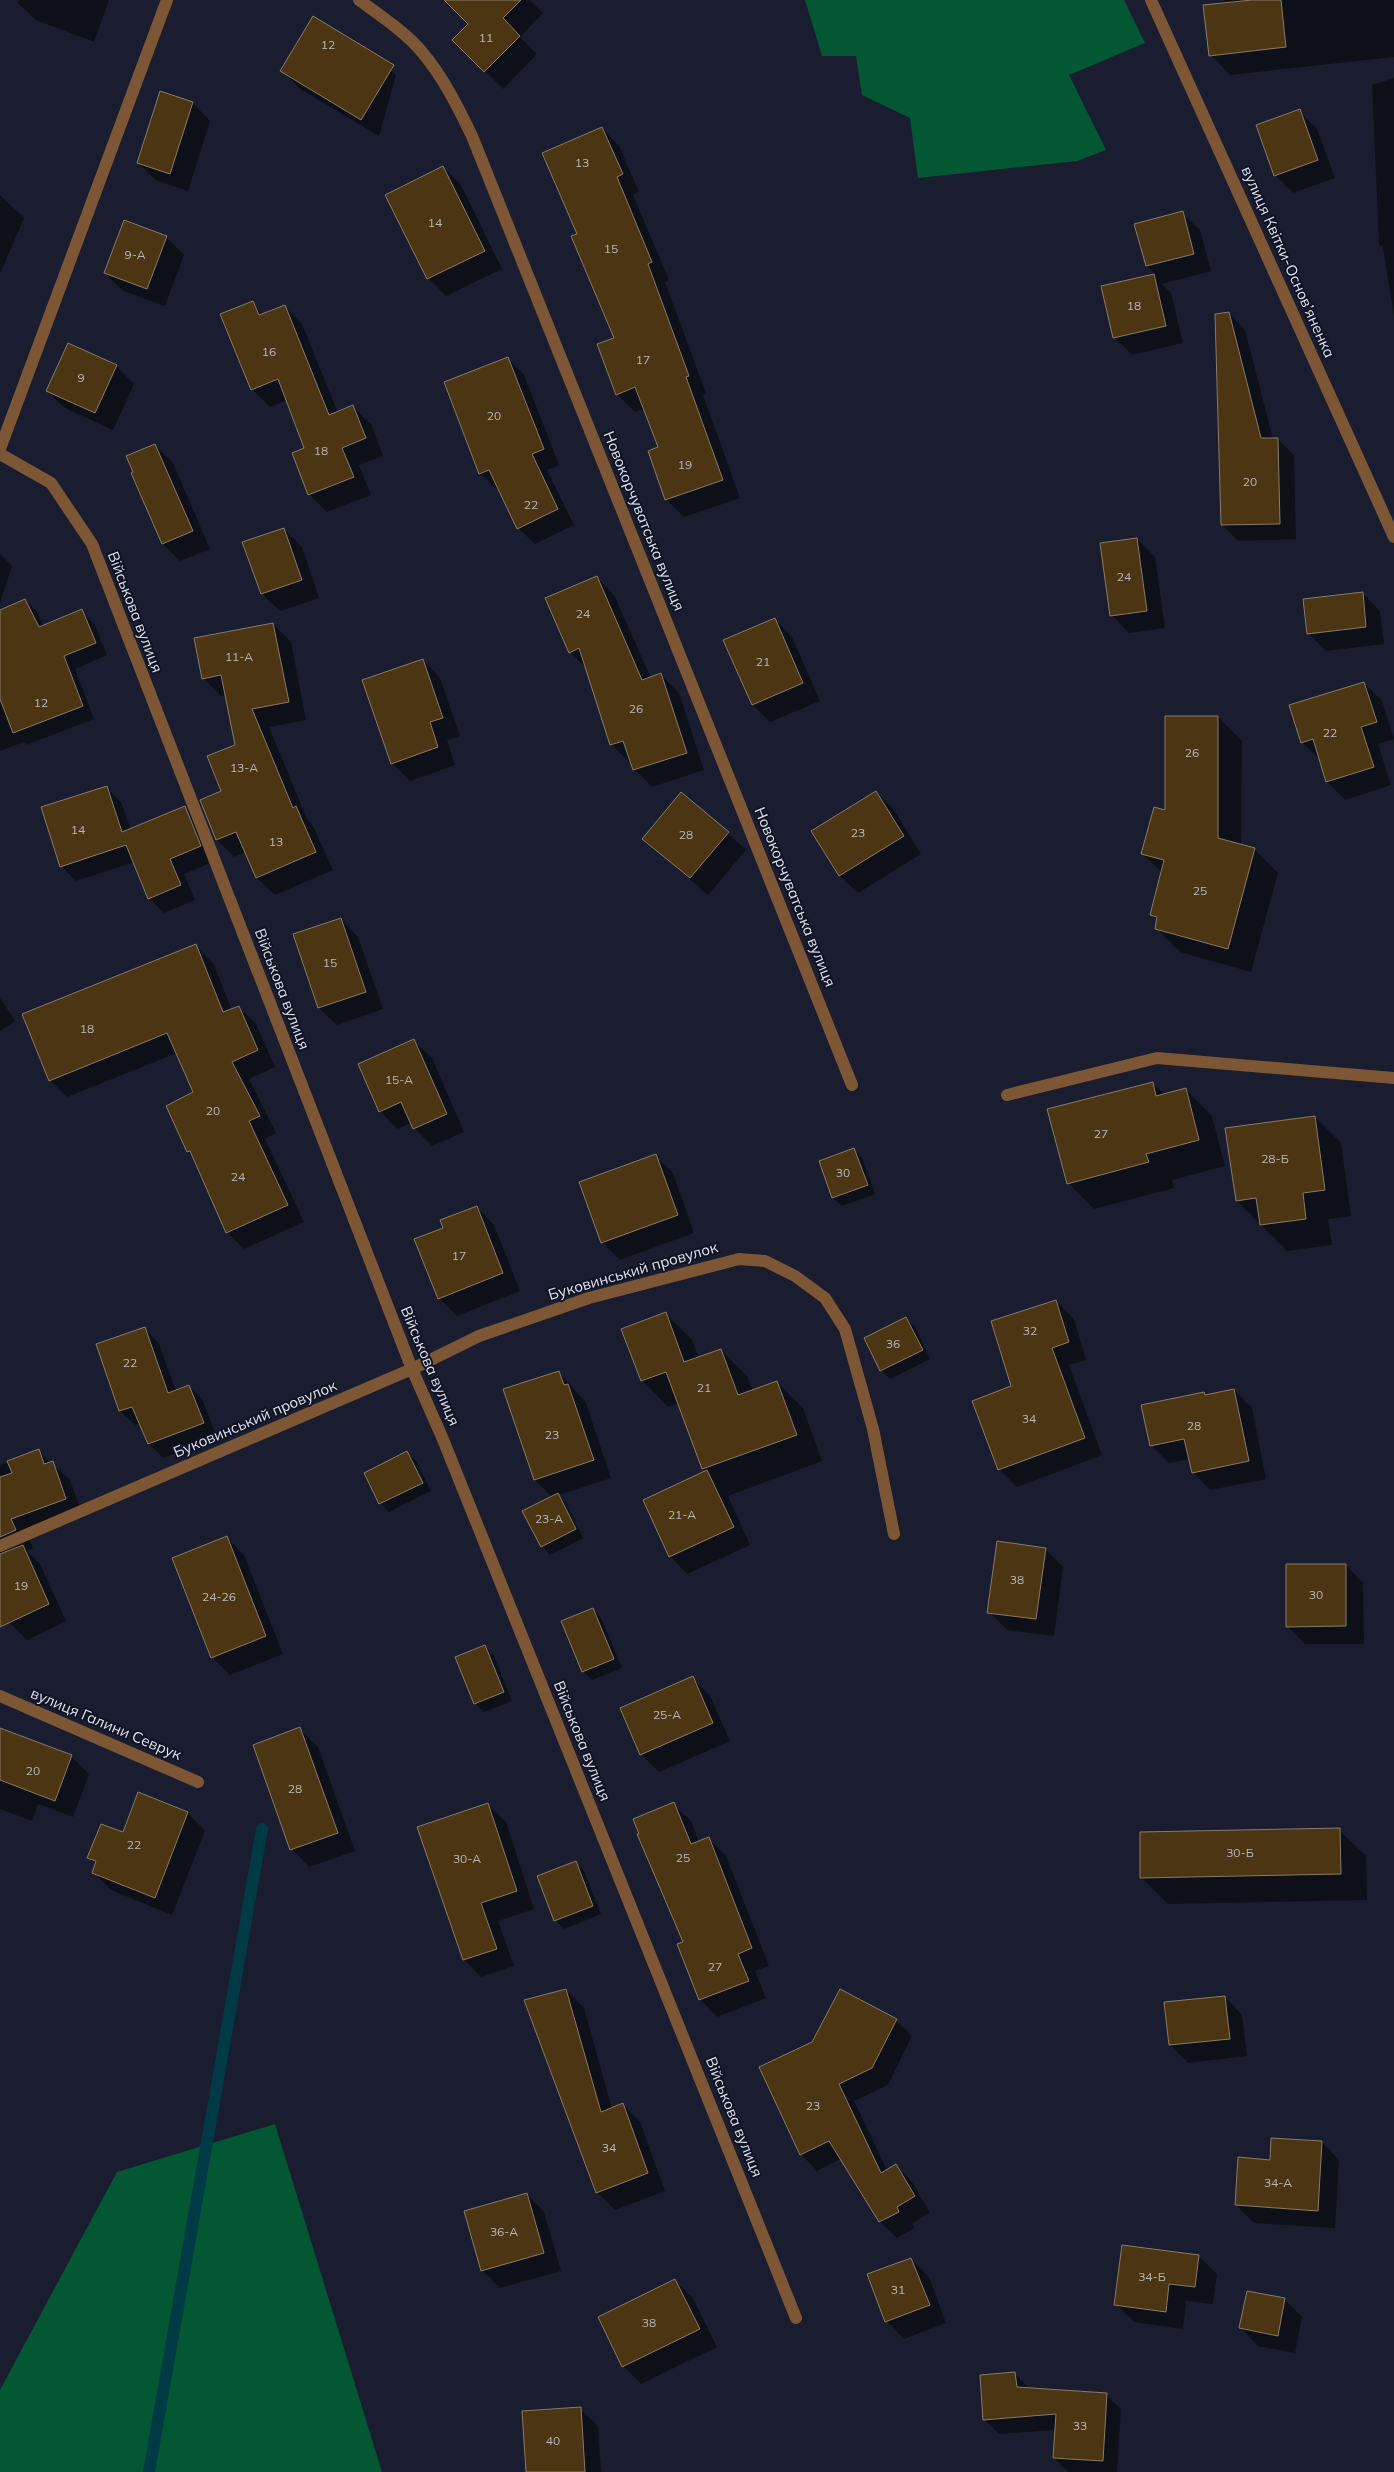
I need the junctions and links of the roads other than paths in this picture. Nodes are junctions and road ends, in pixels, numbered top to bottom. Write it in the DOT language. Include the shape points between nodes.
graph roads {
  1 [pos="167,0"];
  2 [pos="359,0"];
  3 [pos="1152,0"];
  4 [pos="0,449"];
  5 [pos="0,454"];
  6 [pos="1394,537"];
  7 [pos="1394,1078"];
  8 [pos="852,1085"];
  9 [pos="1007,1095"];
  10 [pos="412,1370"];
  11 [pos="894,1534"];
  12 [pos="0,1546"];
  13 [pos="0,1696"];
  14 [pos="198,1782"];
  15 [pos="796,2318"];
  1 -- 4 [label="street"];
  2 -- 8 [label="street, Новокорчуватська вулиця" via="422,52 449,90 472,136"];
  3 -- 6 [label="street, вулиця Квітки-Основ’яненка"];
  5 -- 10 [label="street, Військова вулиця" via="50,483 92,544"];
  7 -- 9 [label="street" via="1157,1058"];
  10 -- 11 [label="street, Буковинський провулок" via="479,1336 589,1298 739,1259 765,1261 795,1276 825,1298 845,1329 873,1429"];
  10 -- 12 [label="street, Буковинський провулок"];
  10 -- 15 [label="street, Військова вулиця" via="453,1464"];
  13 -- 14 [label="street, вулиця Галини Севрук"];
}
